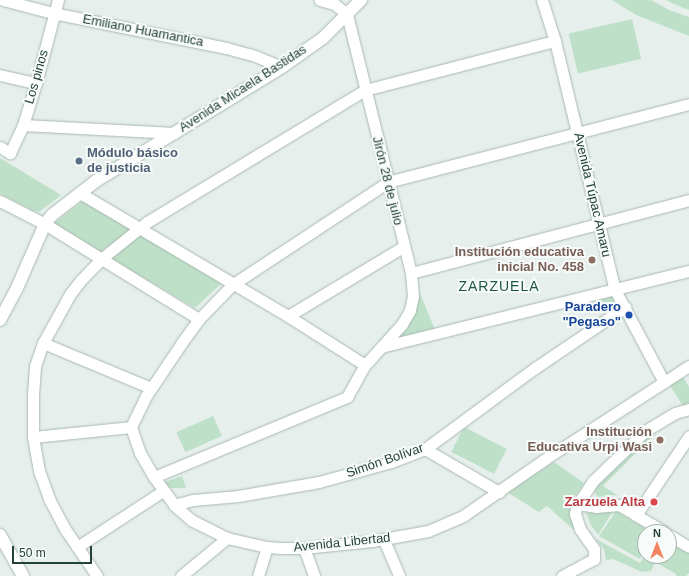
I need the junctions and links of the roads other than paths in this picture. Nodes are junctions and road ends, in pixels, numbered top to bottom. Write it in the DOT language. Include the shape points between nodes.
graph roads {
  1 [pos="3,0"];
  2 [pos="58,0"];
  3 [pos="320,0"];
  4 [pos="361,0"];
  5 [pos="542,0"];
  6 [pos="53,13"];
  7 [pos="347,14"];
  8 [pos="556,41"];
  9 [pos="282,67"];
  10 [pos="0,75"];
  11 [pos="36,83"];
  12 [pos="365,90"];
  13 [pos="689,104"];
  14 [pos="22,125"];
  15 [pos="577,132"];
  16 [pos="175,133"];
  17 [pos="0,147"];
  18 [pos="388,182"];
  19 [pos="80,193"];
  20 [pos="689,200"];
  21 [pos="0,201"];
  22 [pos="46,224"];
  23 [pos="599,224"];
  24 [pos="139,228"];
  25 [pos="403,247"];
  26 [pos="101,259"];
  27 [pos="689,271"];
  28 [pos="411,273"];
  29 [pos="234,284"];
  30 [pos="615,290"];
  31 [pos="625,307"];
  32 [pos="288,316"];
  33 [pos="198,319"];
  34 [pos="0,320"];
  35 [pos="43,343"];
  36 [pos="381,347"];
  37 [pos="365,365"];
  38 [pos="689,366"];
  39 [pos="664,382"];
  40 [pos="151,388"];
  41 [pos="689,409"];
  42 [pos="131,427"];
  43 [pos="689,436"];
  44 [pos="33,437"];
  45 [pos="425,449"];
  46 [pos="154,477"];
  47 [pos="164,491"];
  48 [pos="499,492"];
  49 [pos="578,504"];
  50 [pos="174,505"];
  51 [pos="636,515"];
  52 [pos="651,524"];
  53 [pos="0,535"];
  54 [pos="227,538"];
  55 [pos="384,540"];
  56 [pos="677,540"];
  57 [pos="76,547"];
  58 [pos="267,547"];
  59 [pos="689,547"];
  60 [pos="304,548"];
  61 [pos="23,576"];
  62 [pos="96,576"];
  63 [pos="181,576"];
  64 [pos="258,576"];
  65 [pos="314,576"];
  66 [pos="399,576"];
  67 [pos="562,576"];
  1 -- 6 [label="street, Emiliano Huamantica"];
  2 -- 6 [label="street, Los pinos"];
  3 -- 7 [label="street" via="334,4"];
  4 -- 7 [label="street, Avenida Micaela Bastidas"];
  5 -- 8 [label="street, Avenida Túpac Amaru"];
  6 -- 9 [label="street, Emiliano Huamantica" via="226,48"];
  6 -- 11 [label="street, Los pinos"];
  7 -- 9 [label="street, Avenida Micaela Bastidas" via="323,38"];
  7 -- 12 [label="street, Jirón 28 de julio"];
  8 -- 12 [label="street"];
  8 -- 15 [label="street, Avenida Túpac Amaru"];
  9 -- 16 [label="street, Avenida Micaela Bastidas"];
  10 -- 11 [label="street"];
  11 -- 14 [label="street, Los pinos"];
  12 -- 18 [label="street, Jirón 28 de julio"];
  12 -- 24 [label="street"];
  13 -- 15 [label="street"];
  14 -- 16 [label="street"];
  14 -- 17 [label="street, Los pinos" via="10,153"];
  15 -- 18 [label="street"];
  15 -- 23 [label="street, Avenida Túpac Amaru"];
  16 -- 19 [label="street, Avenida Micaela Bastidas"];
  18 -- 25 [label="street, Jirón 28 de julio"];
  18 -- 29 [label="street"];
  19 -- 22 [label="street, Avenida Micaela Bastidas" via="52,215"];
  19 -- 24 [label="street"];
  20 -- 23 [label="street"];
  21 -- 22 [label="street"];
  22 -- 26 [label="street"];
  22 -- 34 [label="street, Avenida Micaela Bastidas"];
  23 -- 28 [label="street"];
  23 -- 30 [label="street, Avenida Túpac Amaru"];
  24 -- 26 [label="street"];
  24 -- 29 [label="street"];
  25 -- 28 [label="street, Jirón 28 de julio"];
  25 -- 32 [label="street"];
  26 -- 33 [label="street"];
  26 -- 35 [label="street" via="70,294"];
  27 -- 30 [label="street"];
  28 -- 36 [label="street, Jirón 28 de julio" via="413,296 410,310 402,324"];
  29 -- 32 [label="street"];
  29 -- 33 [label="street"];
  30 -- 31 [label="street, Avenida Túpac Amaru"];
  30 -- 36 [label="street"];
  31 -- 39 [label="street, Avenida Túpac Amaru"];
  31 -- 45 [label="street, Simón Bolívar" via="535,368"];
  32 -- 37 [label="street"];
  33 -- 40 [label="street"];
  35 -- 40 [label="street"];
  35 -- 44 [label="street" via="35,366 32,395"];
  36 -- 37 [label="street, Jirón 28 de julio"];
  37 -- 46 [label="street, Jirón 28 de julio" via="347,397"];
  38 -- 39 [label="street, Avenida Libertad"];
  39 -- 48 [label="street, Avenida Libertad" via="603,420"];
  40 -- 42 [label="street"];
  41 -- 49 [label="street" via="675,413 645,431 593,481"];
  42 -- 44 [label="street"];
  42 -- 46 [label="street, Avenida Libertad" via="140,453"];
  43 -- 51 [label="street"];
  44 -- 57 [label="street" via="39,471 50,501"];
  45 -- 48 [label="street"];
  45 -- 50 [label="street, Simón Bolívar" via="391,462 319,482"];
  46 -- 47 [label="street, Avenida Libertad"];
  47 -- 50 [label="street, Avenida Libertad"];
  47 -- 57 [label="street"];
  48 -- 55 [label="street, Avenida Libertad" via="463,516 428,531"];
  49 -- 51 [label="street" via="596,507 620,505"];
  49 -- 67 [label="street" via="576,518 580,529 594,549 594,559"];
  50 -- 54 [label="street, Avenida Libertad" via="191,520"];
  51 -- 52 [label="street"];
  53 -- 61 [label="street"];
  54 -- 58 [label="street, Avenida Libertad"];
  54 -- 63 [label="street"];
  55 -- 60 [label="street, Avenida Libertad"];
  55 -- 66 [label="street"];
  56 -- 59 [label="street"];
  57 -- 62 [label="street"];
  58 -- 60 [label="street, Avenida Libertad"];
  58 -- 64 [label="street"];
  60 -- 65 [label="street"];
}
